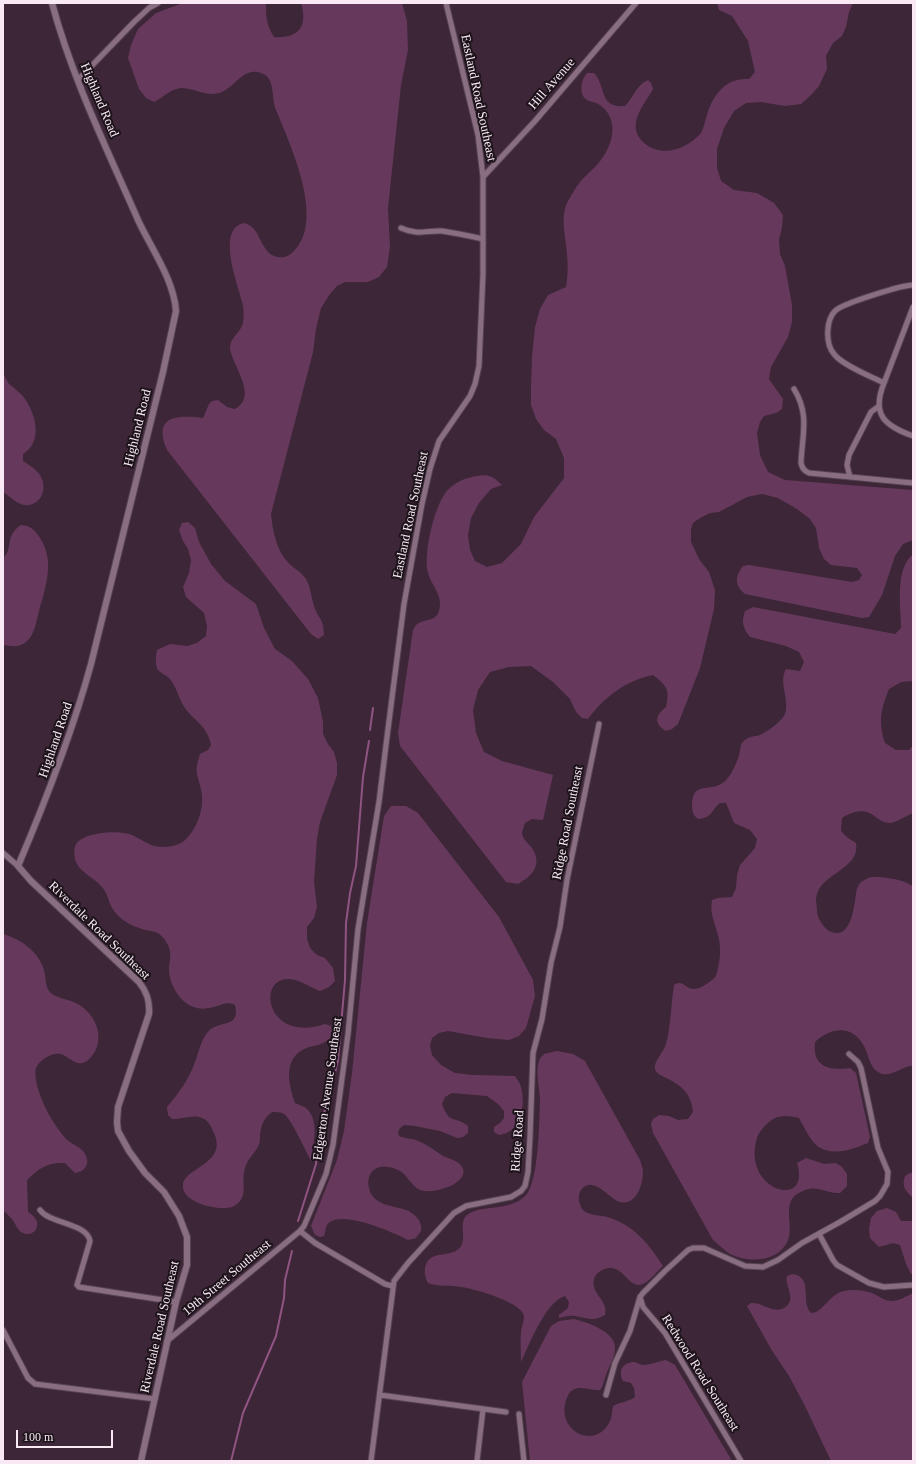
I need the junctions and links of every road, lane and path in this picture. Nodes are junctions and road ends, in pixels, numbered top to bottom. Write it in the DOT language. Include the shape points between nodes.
graph roads {
  1 [pos="52,3"];
  2 [pos="158,3"];
  3 [pos="446,3"];
  4 [pos="636,3"];
  5 [pos="78,80"];
  6 [pos="483,177"];
  7 [pos="401,228"];
  8 [pos="483,239"];
  9 [pos="913,285"];
  10 [pos="913,307"];
  11 [pos="884,383"];
  12 [pos="794,389"];
  13 [pos="879,406"];
  14 [pos="913,436"];
  15 [pos="850,477"];
  16 [pos="913,483"];
  17 [pos="599,724"];
  18 [pos="375,829"];
  19 [pos="3,853"];
  20 [pos="18,866"];
  21 [pos="560,927"];
  22 [pos="849,1054"];
  23 [pos="40,1210"];
  24 [pos="300,1232"];
  25 [pos="819,1234"];
  26 [pos="913,1285"];
  27 [pos="392,1286"];
  28 [pos="640,1297"];
  29 [pos="176,1302"];
  30 [pos="3,1330"];
  31 [pos="167,1341"];
  32 [pos="606,1394"];
  33 [pos="380,1396"];
  34 [pos="155,1399"];
  35 [pos="483,1409"];
  36 [pos="506,1412"];
  37 [pos="519,1414"];
  38 [pos="141,1461"];
  39 [pos="372,1461"];
  40 [pos="477,1461"];
  41 [pos="524,1461"];
  42 [pos="741,1461"];
  1 -- 5 [label="street, Highland Road"];
  2 -- 5 [label="street" via="134,22"];
  3 -- 6 [label="street, Eastland Road Southeast" via="478,135"];
  4 -- 6 [label="street, Hill Avenue" via="535,121"];
  5 -- 20 [label="street, Highland Road" via="138,220 169,283 176,302 176,311 78,710"];
  6 -- 8 [label="street, Eastland Road Southeast"];
  7 -- 8 [label="street" via="414,233 441,231"];
  8 -- 18 [label="street, Eastland Road Southeast" via="477,376 470,396 444,431 430,469 404,604"];
  9 -- 11 [label="street" via="838,308 831,316 828,342 834,354 844,363"];
  10 -- 11 [label="street"];
  11 -- 13 [label="street"];
  12 -- 15 [label="street" via="801,403 804,419 802,468 809,473"];
  13 -- 14 [label="street" via="882,416 892,427"];
  13 -- 15 [label="street" via="872,412 849,455 847,465"];
  15 -- 16 [label="street"];
  17 -- 21 [label="street, Ridge Road Southeast" via="568,874"];
  18 -- 24 [label="street, Edgerton Avenue Southeast" via="358,929 348,1034 333,1145 326,1174"];
  19 -- 20 [label="street, Riverdale Road Southeast"];
  20 -- 29 [label="street, Riverdale Road Southeast" via="139,982 148,996 149,1014 118,1107 117,1122 118,1131 129,1151 145,1173 164,1192 179,1216 187,1236 187,1265"];
  21 -- 27 [label="street, Ridge Road" via="533,1053 528,1172 525,1186 511,1197 466,1206 454,1213 408,1262"];
  22 -- 25 [label="street" via="861,1068 878,1148 887,1167 888,1178 884,1191 875,1200"];
  23 -- 29 [label="street" via="43,1214 84,1232 90,1238 77,1285 79,1288"];
  24 -- 27 [label="street"];
  24 -- 31 [label="street, 19th Street Southeast"];
  25 -- 26 [label="street" via="837,1265 869,1283 884,1287"];
  25 -- 28 [label="street" via="778,1260 756,1268 739,1264 704,1248 693,1248 665,1270"];
  27 -- 33 [label="street"];
  28 -- 32 [label="street"];
  28 -- 42 [label="street, Redwood Road Southeast" via="644,1307 665,1333"];
  29 -- 31 [label="street, Riverdale Road Southeast"];
  30 -- 34 [label="street" via="28,1378 35,1384"];
  31 -- 34 [label="street, Riverdale Road Southeast"];
  33 -- 35 [label="street"];
  33 -- 39 [label="street"];
  34 -- 38 [label="street, Riverdale Road Southeast"];
  35 -- 36 [label="street"];
  35 -- 40 [label="street"];
  37 -- 41 [label="street"];
}
